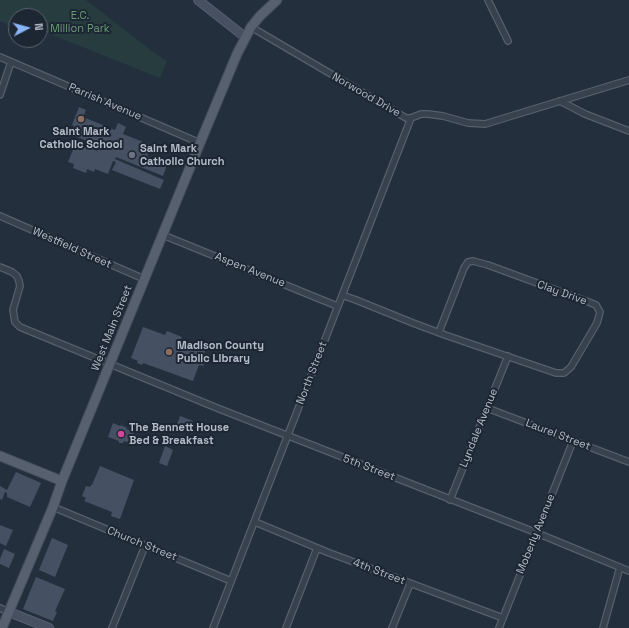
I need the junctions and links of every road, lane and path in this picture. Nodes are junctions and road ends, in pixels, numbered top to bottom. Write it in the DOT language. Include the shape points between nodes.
graph roads {
  1 [pos="198,0"];
  2 [pos="277,0"];
  3 [pos="488,0"];
  4 [pos="251,27"];
  5 [pos="245,37"];
  6 [pos="508,42"];
  7 [pos="0,57"];
  8 [pos="11,62"];
  9 [pos="629,80"];
  10 [pos="0,95"];
  11 [pos="560,101"];
  12 [pos="411,118"];
  13 [pos="629,130"];
  14 [pos="200,143"];
  15 [pos="0,216"];
  16 [pos="163,235"];
  17 [pos="0,267"];
  18 [pos="144,279"];
  19 [pos="342,295"];
  20 [pos="337,306"];
  21 [pos="439,332"];
  22 [pos="508,356"];
  23 [pos="110,364"];
  24 [pos="487,408"];
  25 [pos="288,436"];
  26 [pos="573,441"];
  27 [pos="0,456"];
  28 [pos="629,462"];
  29 [pos="62,481"];
  30 [pos="450,500"];
  31 [pos="53,508"];
  32 [pos="255,522"];
  33 [pos="537,533"];
  34 [pos="145,546"];
  35 [pos="317,548"];
  36 [pos="620,567"];
  37 [pos="629,571"];
  38 [pos="231,581"];
  39 [pos="410,584"];
  40 [pos="0,608"];
  41 [pos="9,612"];
  42 [pos="503,618"];
  43 [pos="2,628"];
  44 [pos="49,628"];
  45 [pos="112,628"];
  46 [pos="213,628"];
  47 [pos="286,628"];
  48 [pos="392,628"];
  49 [pos="499,628"];
  50 [pos="603,628"];
  1 -- 5 [label="main road"];
  2 -- 4 [label="main road, West Main Street"];
  3 -- 6 [label="street"];
  4 -- 5 [label="main road, West Main Street"];
  4 -- 12 [label="street, Norwood Drive" via="390,109"];
  5 -- 14 [label="main road, West Main Street"];
  7 -- 8 [label="street, Parrish Avenue"];
  8 -- 10 [label="street"];
  8 -- 14 [label="street, Parrish Avenue"];
  9 -- 11 [label="street, Norwood Drive"];
  11 -- 12 [label="street, Norwood Drive" via="485,124 428,114"];
  11 -- 13 [label="street" via="585,114"];
  12 -- 19 [label="street, North Street"];
  14 -- 16 [label="main road, West Main Street"];
  15 -- 18 [label="street, Westfield Street"];
  16 -- 18 [label="main road, West Main Street"];
  16 -- 20 [label="street, Aspen Avenue"];
  17 -- 23 [label="street, 5th Street" via="12,272 20,281 13,310 16,324"];
  18 -- 23 [label="main road, West Main Street"];
  19 -- 20 [label="street, North Street"];
  19 -- 21 [label="street, Clay Drive"];
  20 -- 25 [label="street, North Street"];
  21 -- 22 [label="street, Clay Drive"];
  21 -- 22 [label="street, Clay Drive" via="464,268 468,262 473,261 586,301 599,309 597,323 575,362 567,371 556,373"];
  22 -- 24 [label="street, Lyndale Avenue"];
  23 -- 25 [label="street, 5th Street"];
  23 -- 29 [label="main road, West Main Street"];
  24 -- 26 [label="street, Laurel Street"];
  24 -- 30 [label="street, Lyndale Avenue"];
  25 -- 30 [label="street, 5th Street"];
  25 -- 32 [label="street, North Street"];
  26 -- 28 [label="street, Laurel Street"];
  26 -- 33 [label="street, Moberly Avenue"];
  27 -- 29 [label="main road"];
  29 -- 31 [label="main road, West Main Street"];
  30 -- 33 [label="street, 5th Street"];
  31 -- 34 [label="street, Church Street"];
  31 -- 41 [label="main road, West Main Street"];
  32 -- 35 [label="street, 4th Street"];
  32 -- 38 [label="street, North Street"];
  33 -- 36 [label="street, 5th Street"];
  33 -- 42 [label="street, Moberly Avenue"];
  34 -- 38 [label="street, Church Street"];
  34 -- 45 [label="street"];
  35 -- 39 [label="street, 4th Street"];
  35 -- 47 [label="street"];
  36 -- 37 [label="street, 5th Street"];
  36 -- 50 [label="street"];
  38 -- 46 [label="street, North Street"];
  39 -- 42 [label="street, 4th Street"];
  39 -- 48 [label="street"];
  40 -- 41 [label="street"];
  41 -- 43 [label="main road, West Main Street"];
  41 -- 44 [label="main road"];
  42 -- 49 [label="street, Moberly Avenue"];
}
